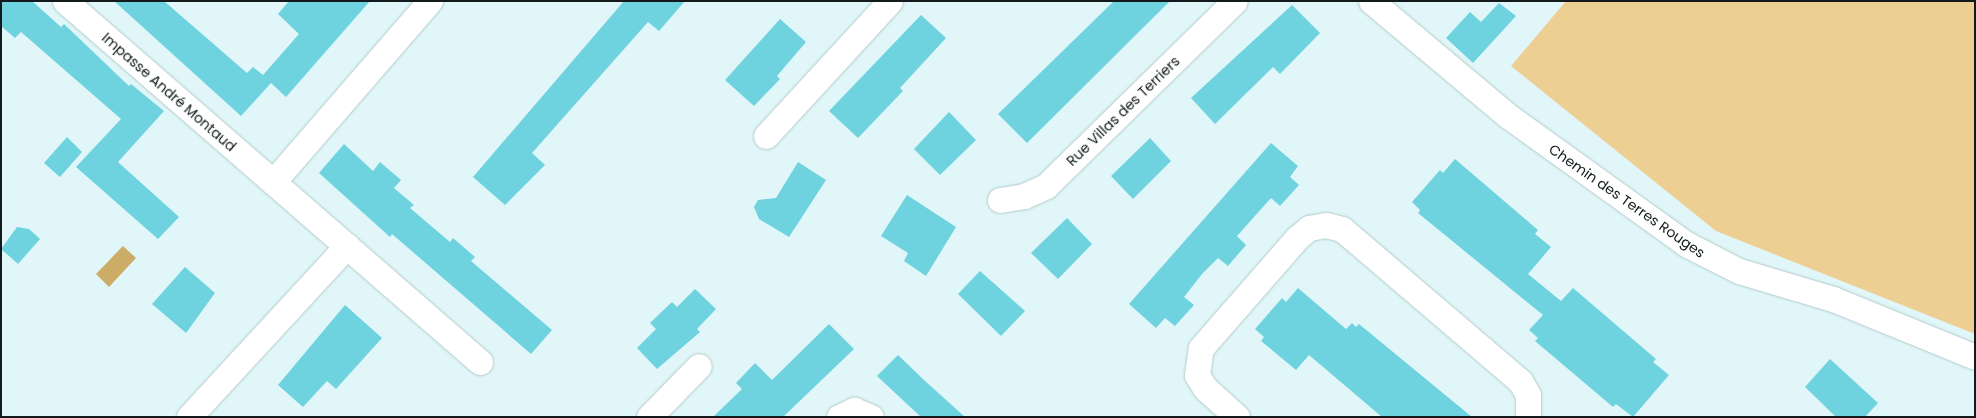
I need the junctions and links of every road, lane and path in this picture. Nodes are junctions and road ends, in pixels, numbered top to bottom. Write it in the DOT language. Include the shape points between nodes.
graph roads {
  1 [pos="65,1"];
  2 [pos="430,1"];
  3 [pos="890,1"];
  4 [pos="1235,1"];
  5 [pos="1371,1"];
  6 [pos="766,136"];
  7 [pos="273,182"];
  8 [pos="1000,200"];
  9 [pos="346,246"];
  10 [pos="1975,357"];
  11 [pos="480,362"];
  12 [pos="699,366"];
  13 [pos="190,417"];
  14 [pos="649,417"];
  15 [pos="839,417"];
  16 [pos="871,417"];
  17 [pos="1238,417"];
  18 [pos="1528,417"];
  1 -- 7 [label="street, Impasse André Montaud"];
  2 -- 7 [label="street"];
  3 -- 6 [label="street"];
  4 -- 8 [label="street, Rue Villas des Terriers" via="1046,186 1024,196"];
  5 -- 10 [label="street, Chemin des Terres Rouges" via="1523,127 1658,226 1712,260 1766,281 1833,299"];
  7 -- 9 [label="street, Impasse André Montaud"];
  9 -- 11 [label="street, Impasse André Montaud"];
  9 -- 13 [label="street"];
  12 -- 14 [label="street"];
  15 -- 16 [label="street" via="854,410"];
  17 -- 18 [label="street" via="1205,388 1198,375 1201,348 1297,238 1309,228 1326,225 1342,229 1520,381 1528,395"];
}
